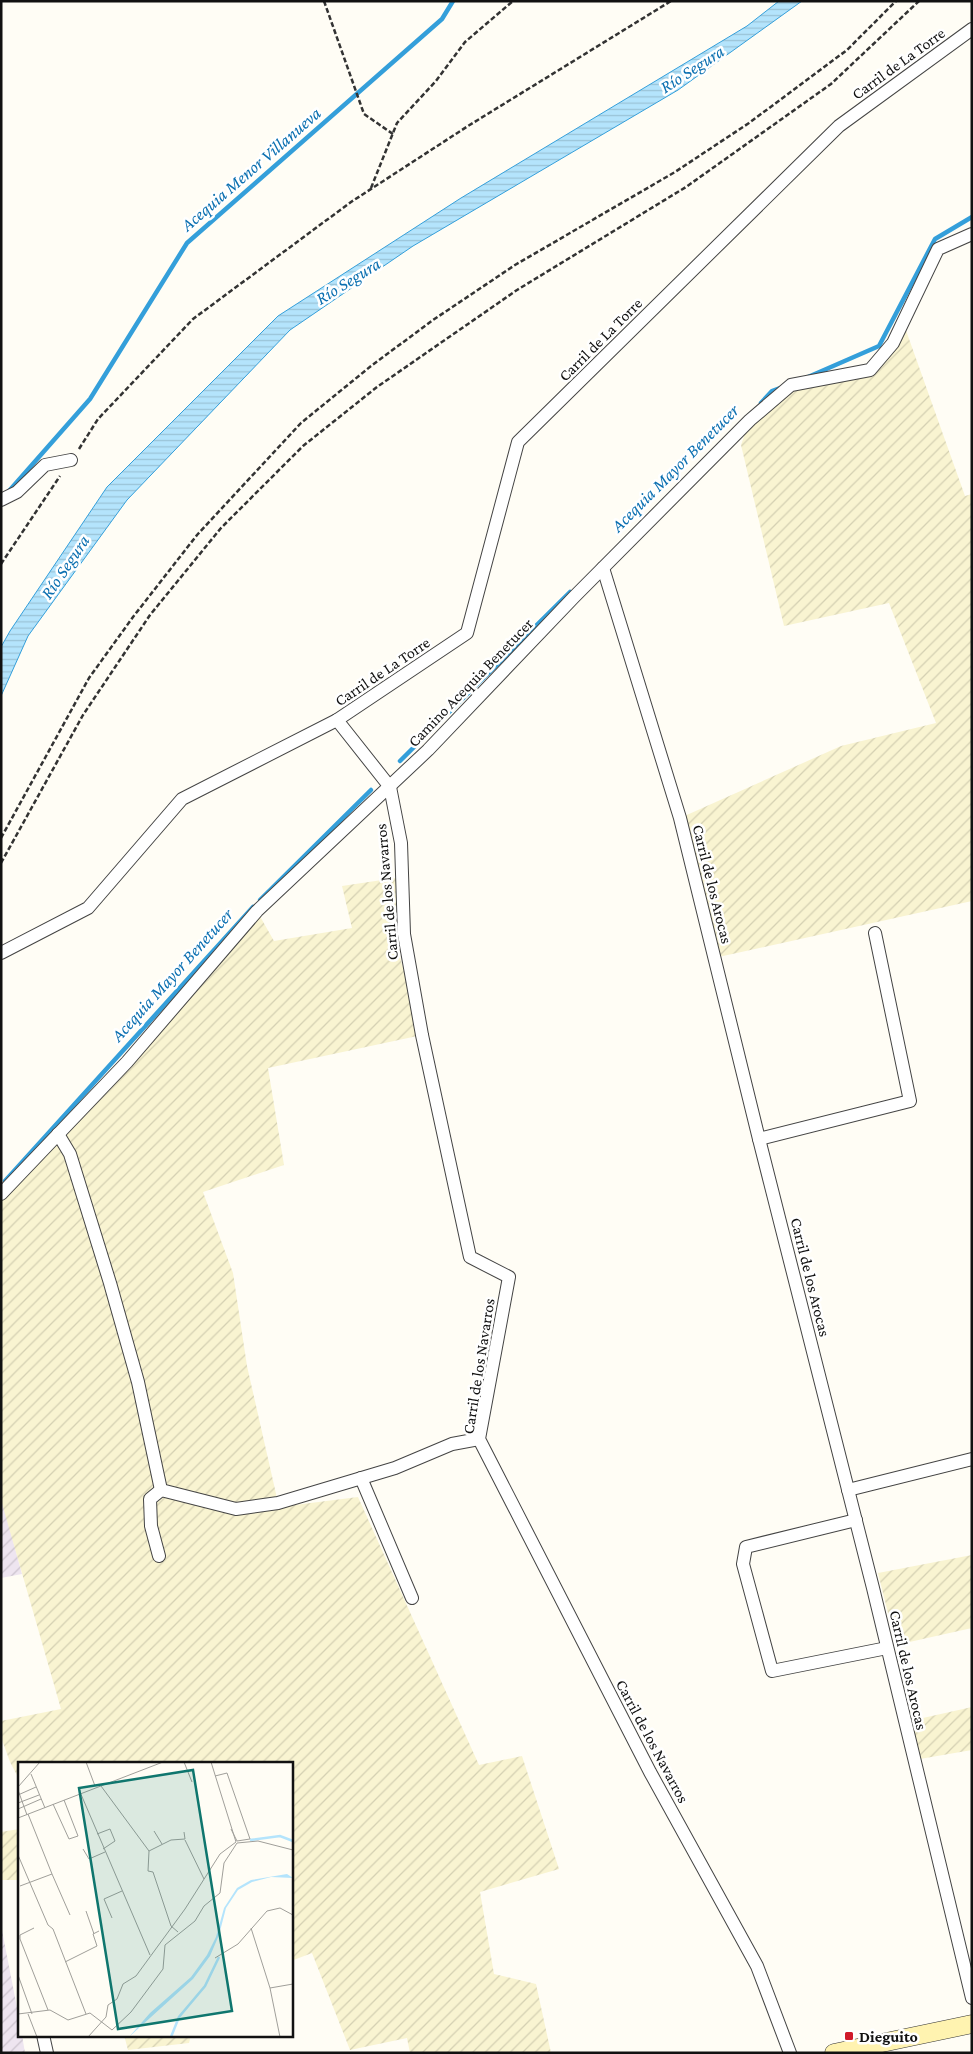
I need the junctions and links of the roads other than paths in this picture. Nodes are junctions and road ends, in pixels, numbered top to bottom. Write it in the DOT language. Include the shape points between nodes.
graph roads {
  1 [pos="972,29"];
  2 [pos="972,234"];
  3 [pos="71,460"];
  4 [pos="1,500"];
  5 [pos="603,568"];
  6 [pos="337,720"];
  7 [pos="390,786"];
  8 [pos="875,933"];
  9 [pos="1,953"];
  10 [pos="58,1134"];
  11 [pos="759,1139"];
  12 [pos="1,1194"];
  13 [pos="479,1439"];
  14 [pos="972,1459"];
  15 [pos="361,1478"];
  16 [pos="161,1490"];
  17 [pos="848,1490"];
  18 [pos="856,1520"];
  19 [pos="159,1556"];
  20 [pos="412,1598"];
  21 [pos="887,1648"];
  22 [pos="972,1998"];
  23 [pos="972,2024"];
  24 [pos="43,2036"];
  25 [pos="47,2053"];
  26 [pos="790,2053"];
  27 [pos="837,2053"];
  1 -- 6 [label="street, Carril de La Torre" via="840,126 518,442 467,633"];
  2 -- 5 [label="street, Camino Acequia Benetucer" via="938,248 893,343 870,370 790,386 750,420"];
  3 -- 4 [label="street" via="44,465 17,492"];
  5 -- 7 [label="street, Camino Acequia Benetucer"];
  5 -- 11 [label="street, Carril de los Arocas" via="680,818"];
  6 -- 7 [label="street, Carril de los Navarros"];
  6 -- 9 [label="street, Carril de La Torre" via="182,799 88,908"];
  7 -- 10 [label="street, Camino Acequia Benetucer" via="257,911 127,1062"];
  7 -- 13 [label="street, Carril de los Navarros" via="401,843 404,934 422,1035 470,1257 509,1277"];
  8 -- 11 [label="street" via="910,1101"];
  10 -- 12 [label="street, Camino Acequia Benetucer"];
  10 -- 16 [label="street" via="70,1154 110,1284 138,1382"];
  11 -- 17 [label="street, Carril de los Arocas"];
  13 -- 15 [label="street" via="452,1444 395,1468"];
  13 -- 26 [label="street, Carril de los Navarros" via="650,1772 757,1966"];
  14 -- 17 [label="street"];
  15 -- 16 [label="street" via="278,1503 236,1509"];
  15 -- 20 [label="street"];
  16 -- 19 [label="street" via="150,1499 151,1526"];
  17 -- 18 [label="street, Carril de los Arocas"];
  18 -- 21 [label="street, Carril de los Arocas"];
  18 -- 21 [label="street" via="746,1547 743,1564 772,1671"];
  21 -- 22 [label="street, Carril de los Arocas"];
  23 -- 27 [label="main road"];
  24 -- 25 [label="street"];
}
